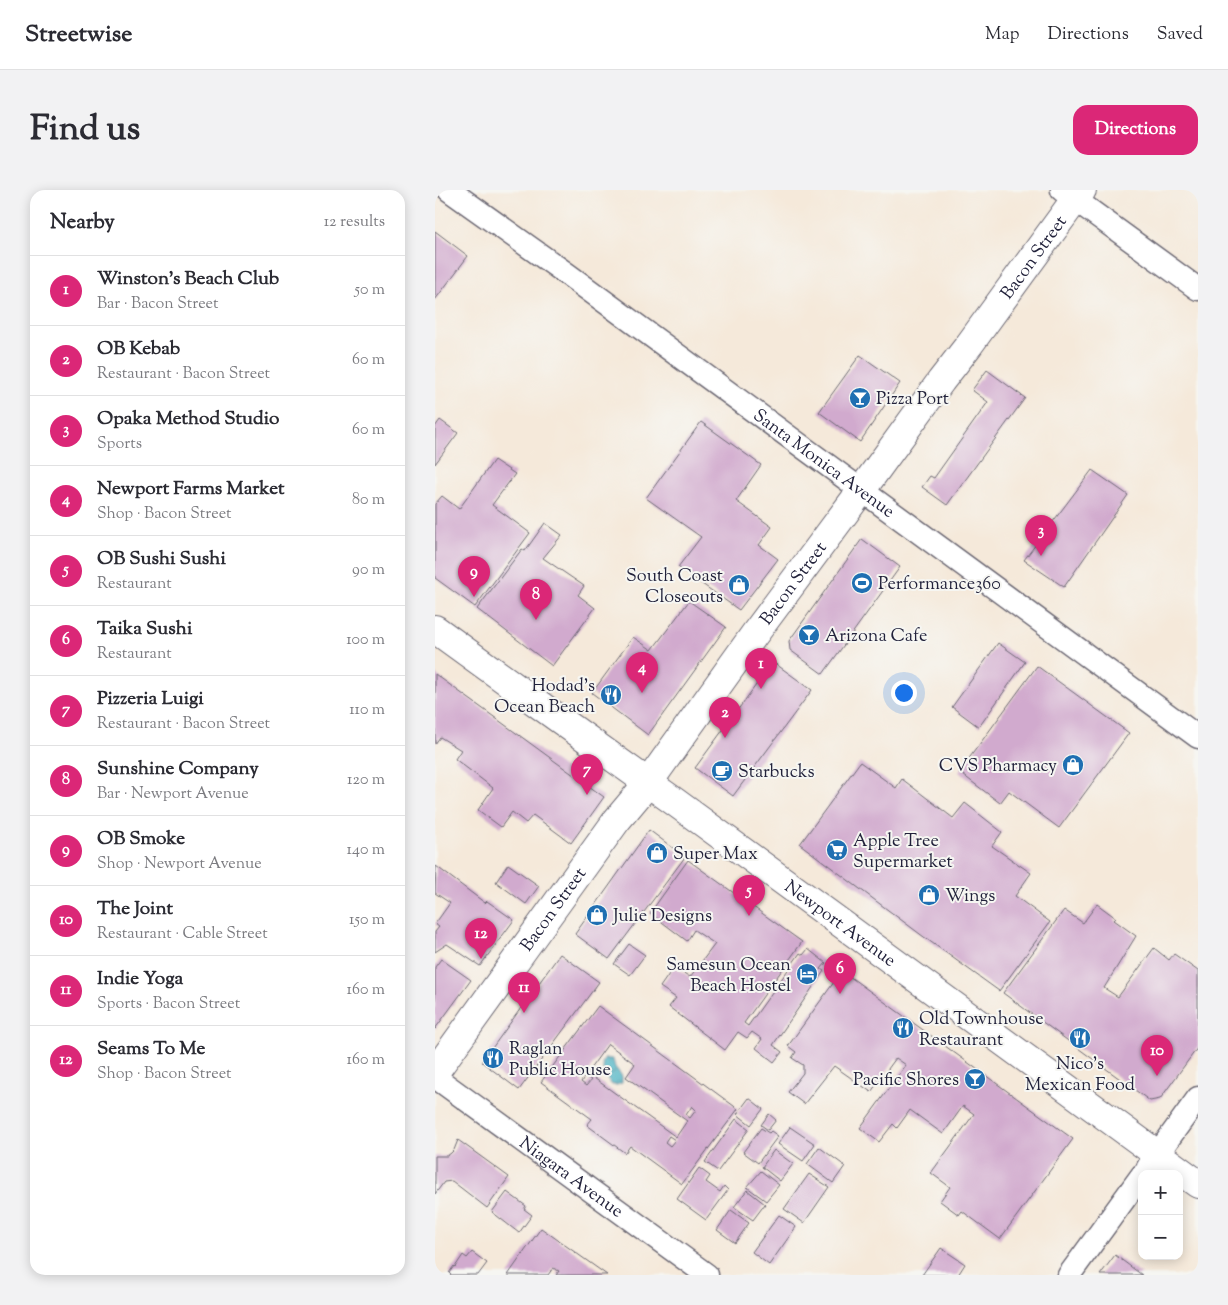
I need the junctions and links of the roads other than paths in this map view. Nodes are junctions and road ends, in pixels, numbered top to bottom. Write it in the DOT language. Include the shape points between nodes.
graph roads {
  1 [pos="449,190"];
  2 [pos="1073,193"];
  3 [pos="1198,289"];
  4 [pos="861,491"];
  5 [pos="435,629"];
  6 [pos="1198,737"];
  7 [pos="648,783"];
  8 [pos="435,1072"];
  9 [pos="435,1077"];
  10 [pos="1198,1098"];
  11 [pos="1147,1168"];
  12 [pos="1198,1184"];
  13 [pos="707,1275"];
  14 [pos="1069,1275"];
  1 -- 4 [label="street, Santa Monica Avenue"];
  2 -- 3 [label="street"];
  2 -- 4 [label="street, Bacon Street"];
  4 -- 6 [label="street, Santa Monica Avenue"];
  4 -- 7 [label="street, Bacon Street"];
  5 -- 7 [label="street, Newport Avenue"];
  7 -- 8 [label="street, Bacon Street" via="617,820"];
  7 -- 11 [label="street, Newport Avenue"];
  9 -- 13 [label="street, Niagara Avenue"];
  10 -- 11 [label="street"];
  11 -- 12 [label="street, Newport Avenue"];
  11 -- 14 [label="street"];
}
